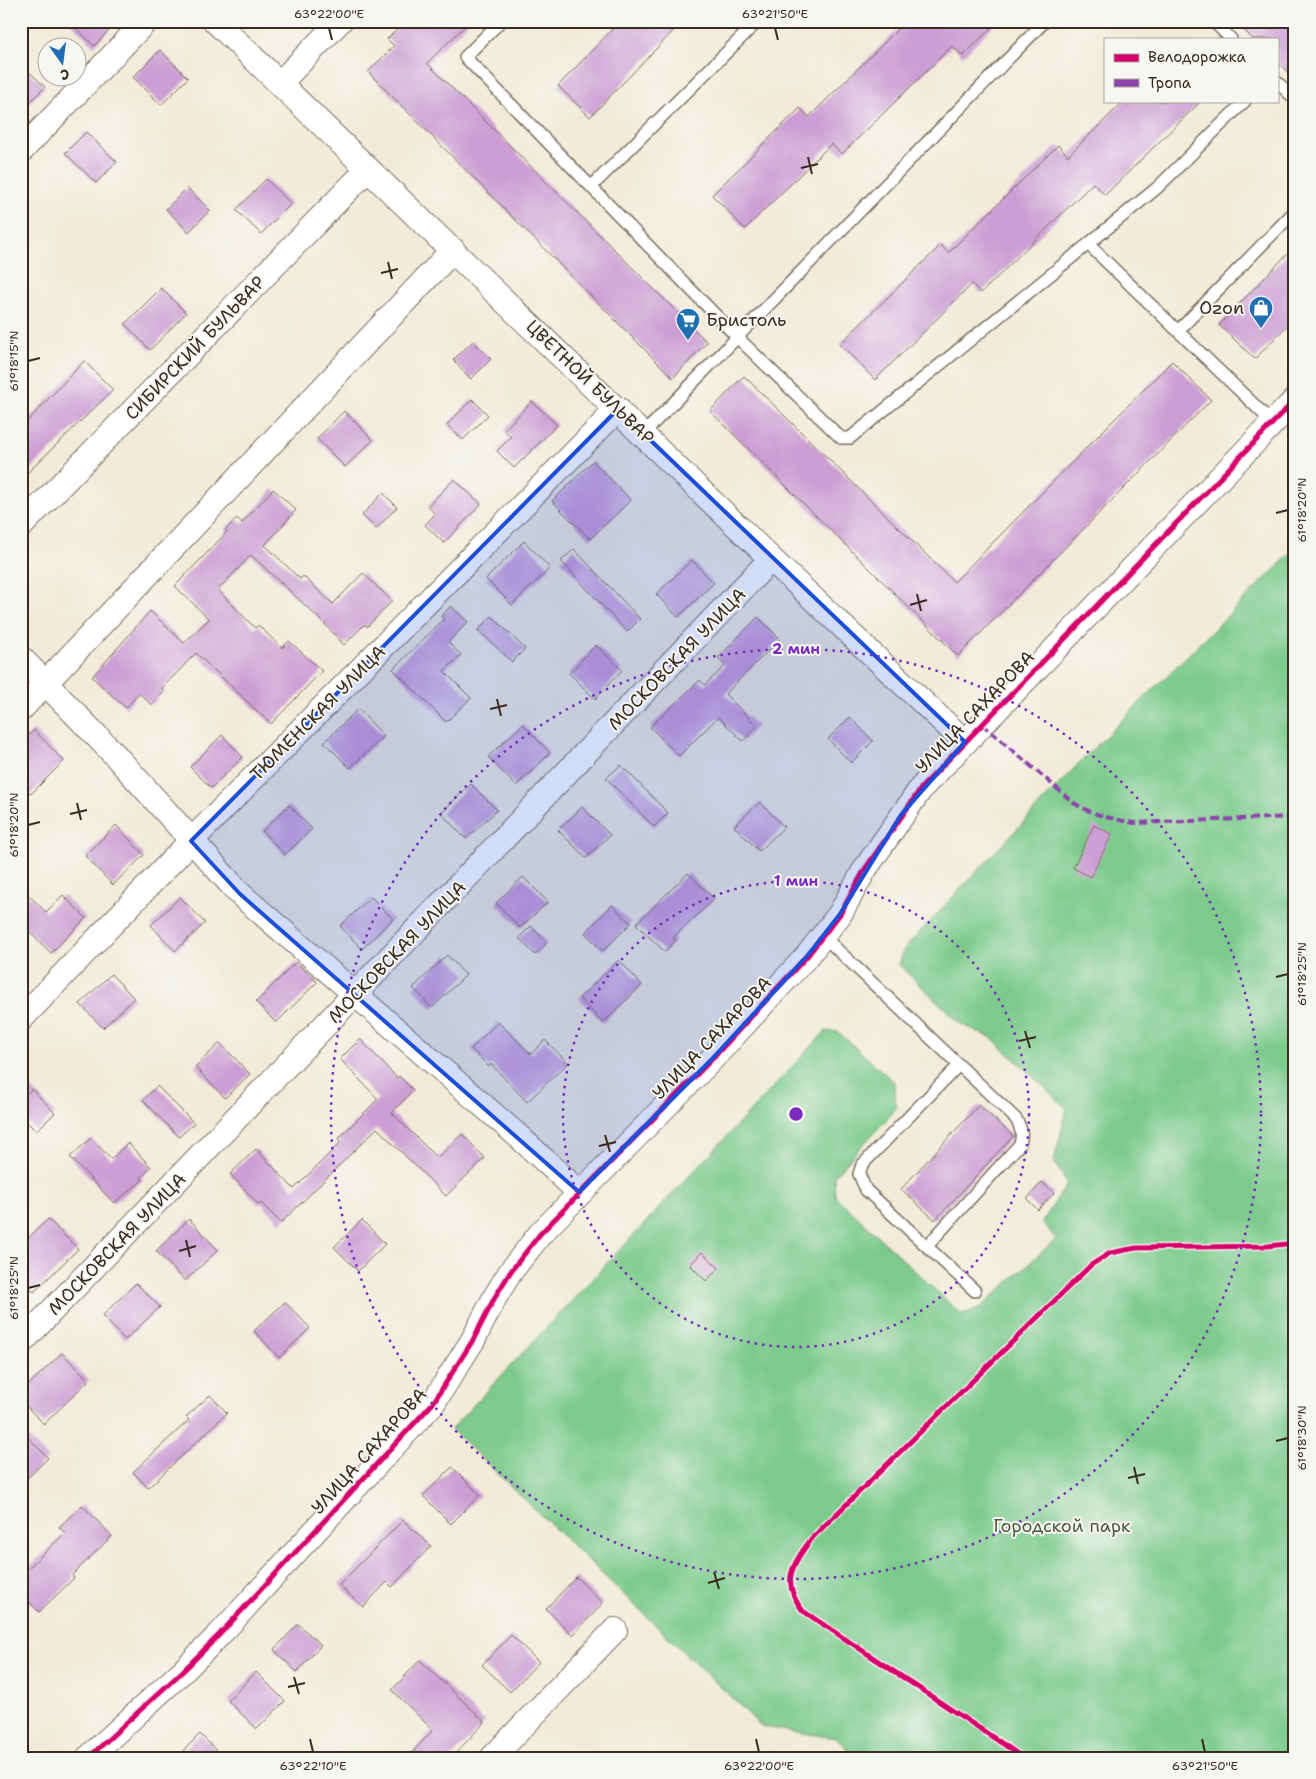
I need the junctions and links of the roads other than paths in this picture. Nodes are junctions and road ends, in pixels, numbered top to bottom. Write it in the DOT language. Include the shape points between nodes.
graph roads {
  1 [pos="146,21"];
  2 [pos="215,21"];
  3 [pos="340,21"];
  4 [pos="500,21"];
  5 [pos="758,21"];
  6 [pos="1045,21"];
  7 [pos="1213,21"];
  8 [pos="1230,38"];
  9 [pos="1278,83"];
  10 [pos="280,84"];
  11 [pos="1295,100"];
  12 [pos="1244,102"];
  13 [pos="21,152"];
  14 [pos="368,169"];
  15 [pos="592,186"];
  16 [pos="1295,211"];
  17 [pos="1088,244"];
  18 [pos="453,250"];
  19 [pos="1178,331"];
  20 [pos="736,336"];
  21 [pos="1295,400"];
  22 [pos="618,409"];
  23 [pos="1273,423"];
  24 [pos="643,434"];
  25 [pos="21,526"];
  26 [pos="771,559"];
  27 [pos="21,658"];
  28 [pos="46,684"];
  29 [pos="21,709"];
  30 [pos="965,742"];
  31 [pos="191,842"];
  32 [pos="823,936"];
  33 [pos="357,994"];
  34 [pos="21,1019"];
  35 [pos="959,1065"];
  36 [pos="579,1192"];
  37 [pos="927,1246"];
  38 [pos="975,1291"];
  39 [pos="21,1343"];
  40 [pos="614,1630"];
  41 [pos="88,1758"];
  42 [pos="492,1758"];
  1 -- 13 [label="street"];
  2 -- 10 [label="street, ЦВЕТНОЙ БУЛЬВАР"];
  3 -- 10 [label="street"];
  4 -- 15 [label="lane" via="465,57"];
  5 -- 15 [label="lane"];
  6 -- 20 [label="lane"];
  7 -- 8 [label="lane"];
  9 -- 11 [label="lane"];
  10 -- 14 [label="street, ЦВЕТНОЙ БУЛЬВАР"];
  12 -- 17 [label="lane" via="1157,188"];
  14 -- 18 [label="street, ЦВЕТНОЙ БУЛЬВАР"];
  14 -- 25 [label="street, СИБИРСКИЙ БУЛЬВАР"];
  15 -- 20 [label="lane"];
  16 -- 19 [label="lane"];
  17 -- 19 [label="lane"];
  17 -- 20 [label="lane" via="850,438 841,438"];
  18 -- 22 [label="street, ЦВЕТНОЙ БУЛЬВАР"];
  18 -- 28 [label="street"];
  19 -- 23 [label="lane"];
  20 -- 24 [label="lane"];
  21 -- 23 [label="street, УЛИЦА САХАРОВА"];
  22 -- 24 [label="street, ЦВЕТНОЙ БУЛЬВАР"];
  22 -- 31 [label="street, ТЮМЕНСКАЯ УЛИЦА"];
  23 -- 30 [label="street, УЛИЦА САХАРОВА"];
  24 -- 26 [label="street, ЦВЕТНОЙ БУЛЬВАР"];
  26 -- 30 [label="street, ЦВЕТНОЙ БУЛЬВАР"];
  26 -- 33 [label="street, МОСКОВСКАЯ УЛИЦА"];
  27 -- 28 [label="street"];
  28 -- 29 [label="street"];
  28 -- 31 [label="street" via="114,754"];
  30 -- 32 [label="street, УЛИЦА САХАРОВА" via="922,787 901,815"];
  31 -- 33 [label="street" via="240,894"];
  31 -- 34 [label="street, ТЮМЕНСКАЯ УЛИЦА"];
  32 -- 35 [label="lane"];
  32 -- 36 [label="street, УЛИЦА САХАРОВА" via="760,1010"];
  33 -- 36 [label="street"];
  33 -- 39 [label="street, МОСКОВСКАЯ УЛИЦА"];
  35 -- 37 [label="lane" via="1016,1119 1023,1136 1020,1144"];
  35 -- 37 [label="lane" via="862,1166 859,1174 866,1190"];
  36 -- 41 [label="street, УЛИЦА САХАРОВА" via="511,1271 433,1403 220,1634"];
  37 -- 38 [label="lane"];
  40 -- 42 [label="street"];
}
